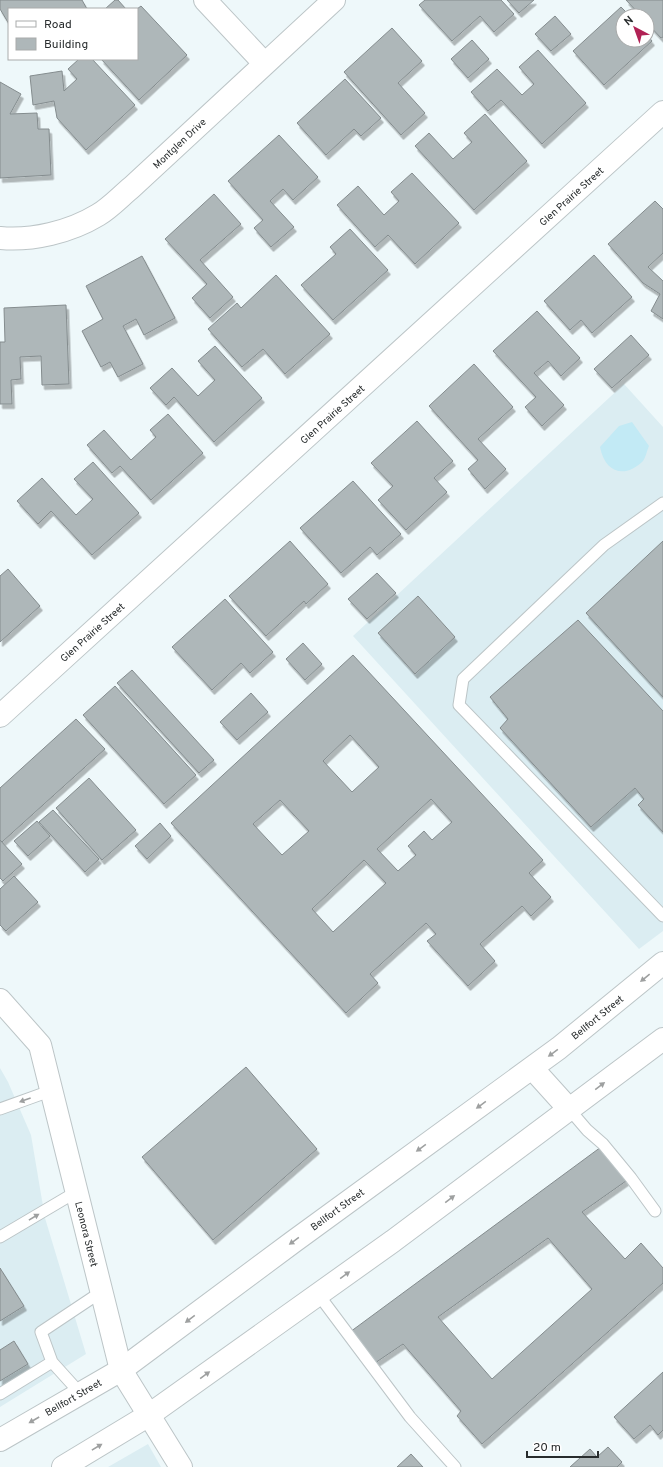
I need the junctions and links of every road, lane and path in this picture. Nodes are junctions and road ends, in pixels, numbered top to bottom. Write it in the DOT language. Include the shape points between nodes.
graph roads {
  1 [pos="205,0"];
  2 [pos="334,0"];
  3 [pos="264,63"];
  4 [pos="663,112"];
  5 [pos="0,238"];
  6 [pos="663,503"];
  7 [pos="0,716"];
  8 [pos="663,916"];
  9 [pos="663,963"];
  10 [pos="0,1000"];
  11 [pos="663,1039"];
  12 [pos="532,1068"];
  13 [pos="50,1091"];
  14 [pos="0,1109"];
  15 [pos="569,1109"];
  16 [pos="76,1192"];
  17 [pos="655,1211"];
  18 [pos="0,1237"];
  19 [pos="101,1292"];
  20 [pos="318,1294"];
  21 [pos="52,1362"];
  22 [pos="121,1370"];
  23 [pos="80,1393"];
  24 [pos="0,1394"];
  25 [pos="149,1415"];
  26 [pos="0,1440"];
  27 [pos="63,1467"];
  28 [pos="181,1467"];
  29 [pos="455,1467"];
  1 -- 3 [label="street"];
  2 -- 3 [label="street, Montglen Drive"];
  3 -- 5 [label="street, Montglen Drive" via="99,215 65,230 19,240"];
  4 -- 7 [label="street, Glen Prairie Street"];
  6 -- 8 [label="lane" via="604,545 463,679 459,705"];
  9 -- 12 [label="street, Bellfort Street, one-way"];
  10 -- 13 [label="street, Leonora Street" via="40,1045"];
  15 -- 11 [label="street, one-way"];
  12 -- 15 [label="street"];
  12 -- 22 [label="street, Bellfort Street, one-way"];
  13 -- 14 [label="lane, one-way"];
  13 -- 16 [label="street, Leonora Street"];
  15 -- 17 [label="lane" via="603,1144"];
  20 -- 15 [label="street, one-way"];
  18 -- 16 [label="lane, one-way"];
  16 -- 19 [label="street, Leonora Street"];
  19 -- 21 [label="lane" via="42,1332"];
  19 -- 22 [label="street, Leonora Street"];
  25 -- 20 [label="street, one-way"];
  20 -- 29 [label="lane" via="410,1418"];
  21 -- 23 [label="lane"];
  21 -- 24 [label="lane"];
  22 -- 23 [label="street, Bellfort Street"];
  22 -- 25 [label="street, Leonora Street"];
  23 -- 26 [label="street, Bellfort Street, one-way"];
  27 -- 25 [label="street, one-way"];
  25 -- 28 [label="street, Leonora Street"];
}
